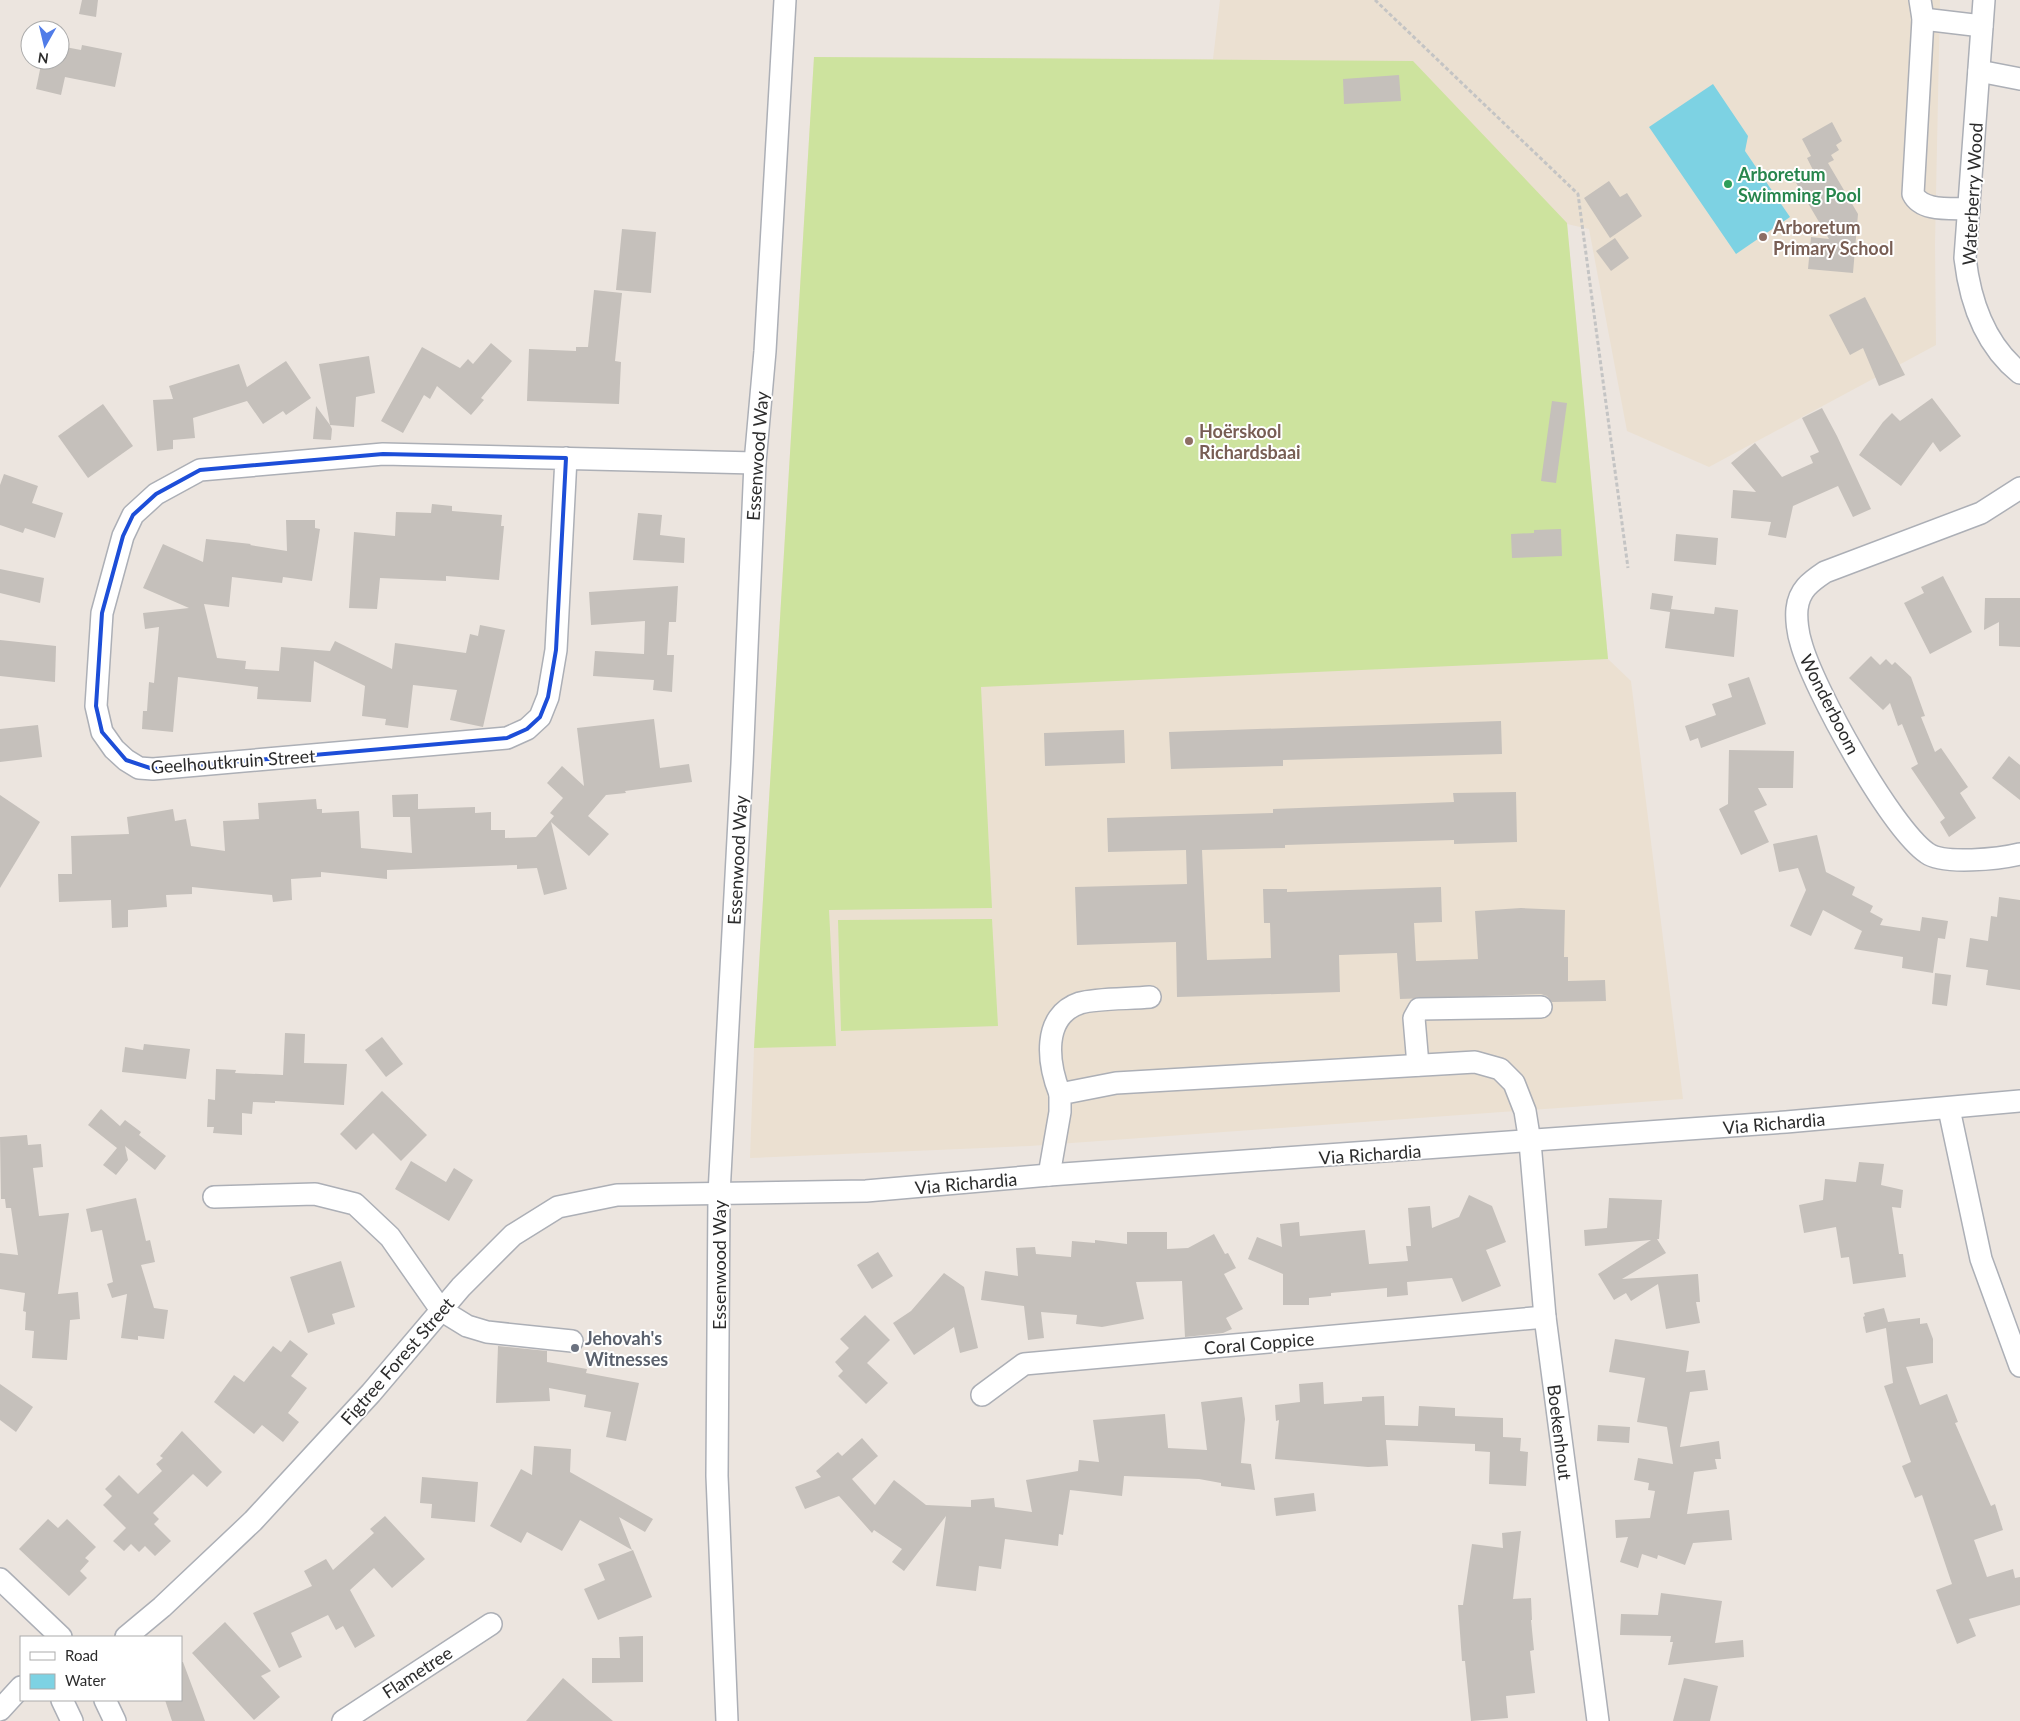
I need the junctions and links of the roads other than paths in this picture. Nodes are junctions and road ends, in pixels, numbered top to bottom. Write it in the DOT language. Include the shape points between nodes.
graph roads {
  1 [pos="785,0"];
  2 [pos="1984,0"];
  3 [pos="1922,9"];
  4 [pos="1982,26"];
  5 [pos="1980,71"];
  6 [pos="2020,79"];
  7 [pos="1969,209"];
  8 [pos="2020,373"];
  9 [pos="566,458"];
  10 [pos="755,463"];
  11 [pos="2020,488"];
  12 [pos="2020,854"];
  13 [pos="1150,998"];
  14 [pos="1540,1007"];
  15 [pos="1418,1065"];
  16 [pos="1060,1094"];
  17 [pos="2020,1101"];
  18 [pos="1949,1109"];
  19 [pos="1530,1142"];
  20 [pos="1049,1175"];
  21 [pos="719,1194"];
  22 [pos="214,1197"];
  23 [pos="441,1310"];
  24 [pos="1545,1317"];
  25 [pos="572,1341"];
  26 [pos="2020,1366"];
  27 [pos="982,1395"];
  28 [pos="0,1579"];
  29 [pos="491,1624"];
  30 [pos="60,1636"];
  31 [pos="127,1636"];
  32 [pos="20,1688"];
  33 [pos="62,1701"];
  34 [pos="105,1701"];
  35 [pos="0,1710"];
  36 [pos="72,1721"];
  37 [pos="115,1721"];
  38 [pos="343,1721"];
  39 [pos="727,1721"];
  40 [pos="1598,1721"];
  1 -- 10 [label="street, Essenwood Way" via="765,351"];
  2 -- 4 [label="street, Waterberry Wood"];
  3 -- 4 [label="street"];
  3 -- 7 [label="street" via="1913,194 1920,204 1926,206"];
  4 -- 5 [label="street, Waterberry Wood"];
  5 -- 6 [label="street"];
  5 -- 7 [label="street, Waterberry Wood"];
  7 -- 8 [label="street, Waterberry Wood" via="1965,258 1968,288 1992,343"];
  9 -- 9 [label="street, Geelhoutkruin Street" via="383,454 209,469 200,470 156,494 134,515 123,536 102,613 96,706 102,732 126,760 139,768 153,770 507,738 527,729 540,717 548,697 556,650"];
  9 -- 10 [label="street, Geelhoutkruin Street"];
  10 -- 21 [label="street, Essenwood Way"];
  11 -- 12 [label="street, Wonderboom" via="1981,513 1825,572 1804,588 1797,610 1800,643 1831,712 1877,791 1908,836 1928,854 1951,859 1977,860"];
  13 -- 16 [label="street" via="1082,1002 1061,1016 1052,1034 1049,1052"];
  14 -- 15 [label="street" via="1419,1009 1414,1018"];
  15 -- 16 [label="street, Boekenhout" via="1116,1083"];
  15 -- 19 [label="street, Boekenhout" via="1475,1062 1500,1068 1514,1083 1525,1111"];
  16 -- 20 [label="street"];
  17 -- 18 [label="street, Via Richardia"];
  18 -- 19 [label="street, Via Richardia"];
  18 -- 26 [label="street" via="1981,1258"];
  19 -- 20 [label="street, Via Richardia"];
  19 -- 24 [label="street, Boekenhout"];
  20 -- 21 [label="street, Via Richardia" via="866,1191"];
  21 -- 23 [label="street, Figtree Forest Street" via="616,1195 558,1207 513,1235"];
  21 -- 39 [label="street, Essenwood Way" via="718,1476"];
  22 -- 23 [label="street" via="315,1194 354,1204 390,1237"];
  23 -- 25 [label="street" via="468,1326 487,1332"];
  23 -- 31 [label="street, Figtree Forest Street" via="371,1393 254,1521"];
  24 -- 27 [label="street, Coral Coppice" via="1024,1364"];
  24 -- 40 [label="street, Boekenhout"];
  28 -- 30 [label="street"];
  29 -- 38 [label="street, Flametree"];
  32 -- 35 [label="street"];
  33 -- 36 [label="street"];
  34 -- 37 [label="street"];
}
